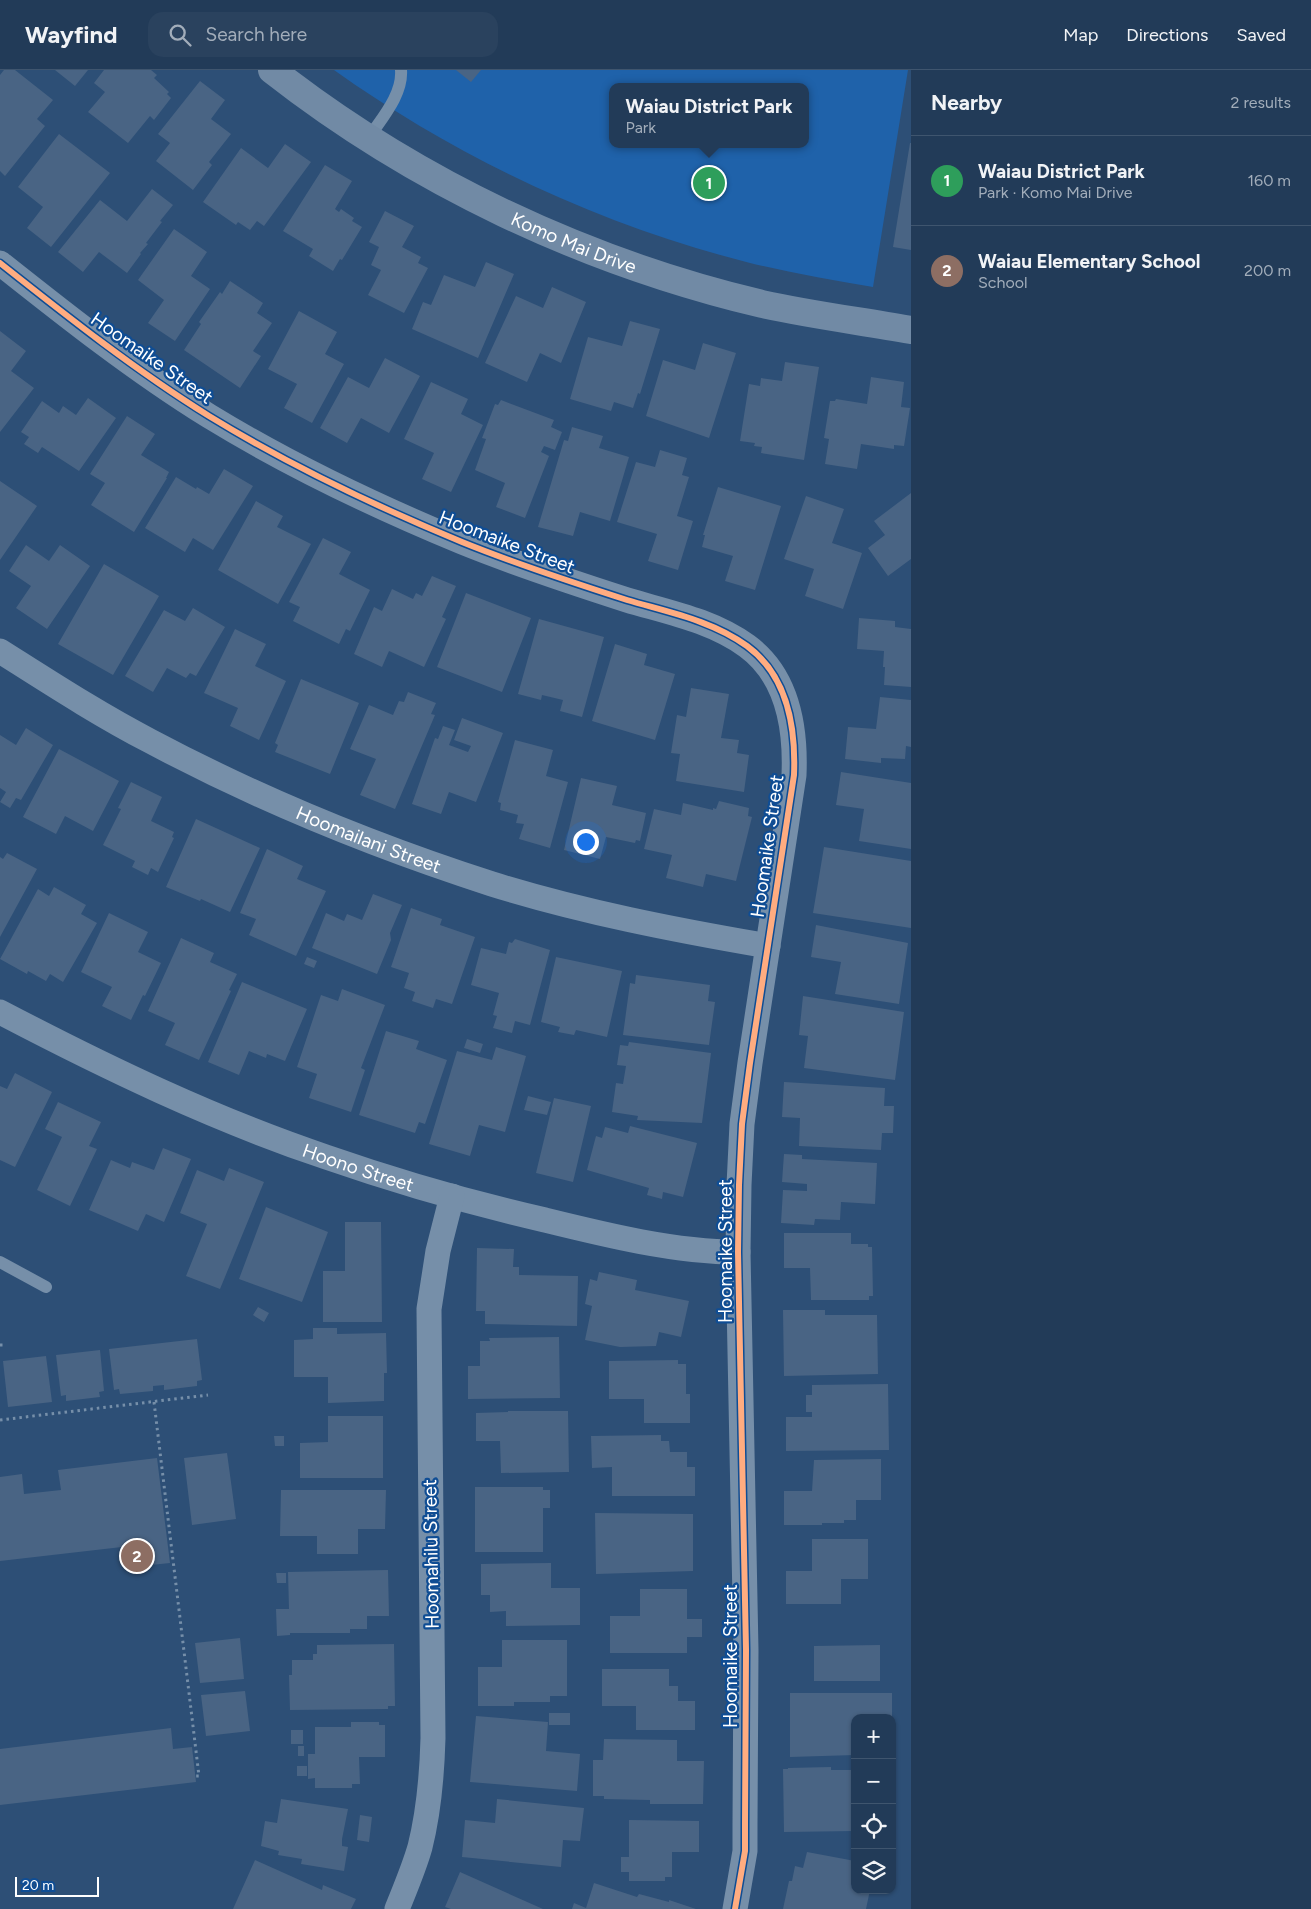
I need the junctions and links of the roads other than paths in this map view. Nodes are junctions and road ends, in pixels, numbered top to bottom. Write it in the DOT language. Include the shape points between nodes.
graph roads {
  1 [pos="272,70"];
  2 [pos="401,70"];
  3 [pos="368,138"];
  4 [pos="0,263"];
  5 [pos="911,330"];
  6 [pos="0,651"];
  7 [pos="768,946"];
  8 [pos="0,1012"];
  9 [pos="452,1196"];
  10 [pos="738,1252"];
  11 [pos="0,1262"];
  12 [pos="46,1287"];
  13 [pos="397,1909"];
  14 [pos="735,1909"];
  1 -- 3 [label="street, Komo Mai Drive"];
  2 -- 3 [label="lane" via="398,90"];
  3 -- 5 [label="street, Komo Mai Drive" via="420,170 524,223 646,271 762,304"];
  4 -- 7 [label="street, Hoomaike Street" via="89,334 156,381 209,416 306,471 423,526 495,555 702,623 731,636 761,658 773,672 788,707 795,754"];
  6 -- 7 [label="street, Hoomailani Street" via="149,741 234,783 408,856 494,884 608,915"];
  7 -- 10 [label="street, Hoomaike Street" via="742,1124"];
  8 -- 9 [label="street, Hoono Street" via="144,1084 237,1124 325,1157"];
  9 -- 10 [label="street, Hoono Street" via="589,1231 709,1252"];
  9 -- 13 [label="street, Hoomahilu Street" via="438,1252 429,1309 432,1775 420,1846"];
  10 -- 14 [label="street, Hoomaike Street" via="746,1650 745,1851"];
  11 -- 12 [label="lane"];
}
